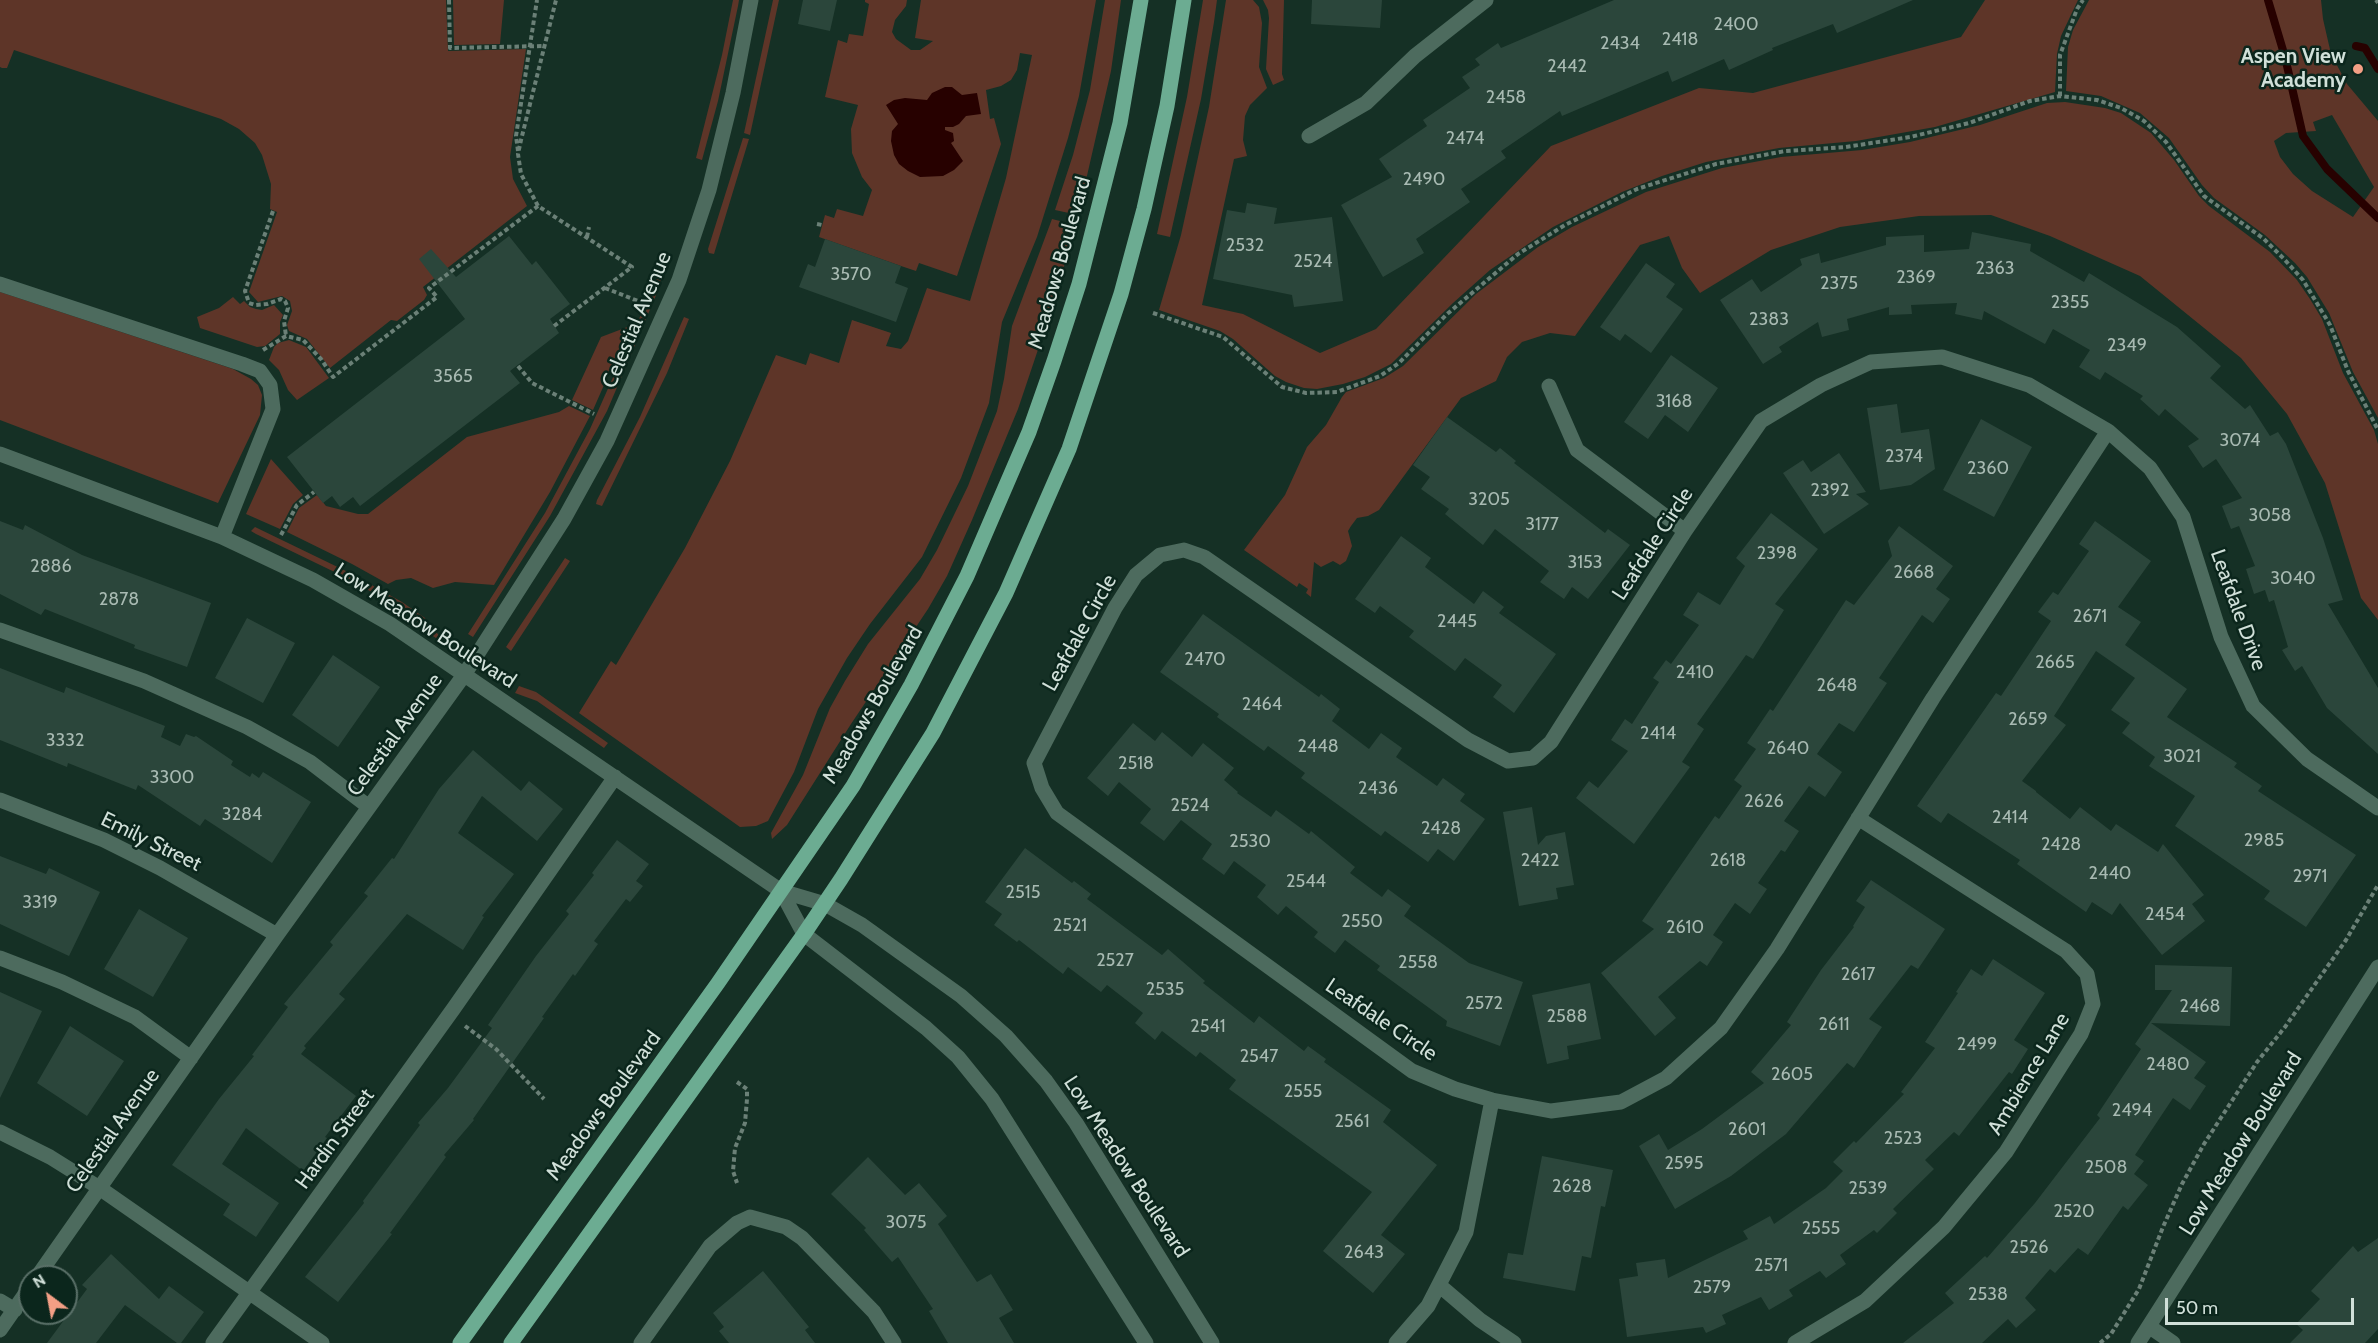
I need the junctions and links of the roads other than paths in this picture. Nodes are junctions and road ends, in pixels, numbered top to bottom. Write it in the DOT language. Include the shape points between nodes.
graph roads {
  1 [pos="751,0"];
  2 [pos="1141,0"];
  3 [pos="1184,0"];
  4 [pos="1484,0"];
  5 [pos="1309,136"];
  6 [pos="0,284"];
  7 [pos="1549,386"];
  8 [pos="2108,431"];
  9 [pos="0,454"];
  10 [pos="1685,531"];
  11 [pos="222,537"];
  12 [pos="0,630"];
  13 [pos="464,675"];
  14 [pos="615,777"];
  15 [pos="0,800"];
  16 [pos="369,807"];
  17 [pos="2378,808"];
  18 [pos="1858,818"];
  19 [pos="782,891"];
  20 [pos="825,904"];
  21 [pos="804,934"];
  22 [pos="277,935"];
  23 [pos="0,958"];
  24 [pos="2378,967"];
  25 [pos="191,1058"];
  26 [pos="1492,1100"];
  27 [pos="0,1132"];
  28 [pos="98,1187"];
  29 [pos="45,1265"];
  30 [pos="1439,1285"];
  31 [pos="250,1293"];
  32 [pos="0,1301"];
  33 [pos="18,1305"];
  34 [pos="15,1310"];
  35 [pos="2150,1327"];
  36 [pos="0,1330"];
  37 [pos="213,1343"];
  38 [pos="322,1343"];
  39 [pos="460,1343"];
  40 [pos="511,1343"];
  41 [pos="641,1343"];
  42 [pos="894,1343"];
  43 [pos="1146,1343"];
  44 [pos="1212,1343"];
  45 [pos="1396,1343"];
  46 [pos="1514,1343"];
  47 [pos="1795,1343"];
  48 [pos="2138,1343"];
  49 [pos="2173,1343"];
  1 -- 13 [label="street, Celestial Avenue" via="709,190 679,280 607,441 564,519"];
  2 -- 19 [label="main road, Meadows Boulevard" via="1120,123 1102,199 1058,350 1029,432 967,576 916,675 853,786"];
  3 -- 20 [label="main road" via="1169,95 1144,209 1121,294 1069,449 1006,593 959,685 887,809"];
  4 -- 5 [label="street" via="1415,56 1366,104"];
  6 -- 11 [label="street" via="260,371 270,385 273,409"];
  7 -- 10 [label="street" via="1577,450"];
  8 -- 10 [label="street, Leafdale Circle" via="2029,385 1942,357 1871,362 1821,385 1761,421"];
  8 -- 17 [label="street, Leafdale Drive" via="2150,468 2183,517 2221,637 2253,706 2307,759"];
  8 -- 18 [label="street, Leafdale Circle"];
  9 -- 11 [label="street, Low Meadow Boulevard"];
  10 -- 26 [label="street, Leafdale Circle" via="1551,742 1533,758 1508,761 1468,740 1204,556 1184,550 1160,555 1136,575 1034,763 1042,789 1058,813 1412,1071"];
  11 -- 13 [label="street, Low Meadow Boulevard" via="390,624"];
  12 -- 16 [label="street" via="144,681 247,727 310,762"];
  13 -- 14 [label="street, Low Meadow Boulevard"];
  13 -- 16 [label="street, Celestial Avenue"];
  14 -- 19 [label="street, Low Meadow Boulevard"];
  14 -- 31 [label="street, Hardin Street"];
  15 -- 22 [label="street, Emily Street" via="104,840 171,873"];
  16 -- 22 [label="street, Celestial Avenue"];
  18 -- 26 [label="street, Leafdale Circle" via="1777,949 1720,1028 1665,1078 1621,1102 1551,1111"];
  18 -- 47 [label="street, Ambience Lane" via="2066,951 2087,974 2093,1004 2081,1034 2006,1152 1944,1227 1865,1301"];
  19 -- 20 [label="street, Low Meadow Boulevard"];
  19 -- 21 [label="street, Low Meadow Boulevard"];
  19 -- 39 [label="main road, Meadows Boulevard"];
  20 -- 21 [label="main road"];
  20 -- 44 [label="street, Low Meadow Boulevard" via="862,925 960,996 1030,1063 1077,1123"];
  21 -- 40 [label="main road"];
  21 -- 43 [label="street, Low Meadow Boulevard" via="867,980 958,1057 1027,1151"];
  22 -- 25 [label="street, Celestial Avenue"];
  23 -- 25 [label="street" via="63,982 135,1017"];
  24 -- 35 [label="street, Low Meadow Boulevard"];
  25 -- 28 [label="street, Celestial Avenue"];
  26 -- 30 [label="street" via="1466,1232"];
  27 -- 28 [label="street"];
  28 -- 29 [label="street, Celestial Avenue"];
  28 -- 31 [label="street"];
  30 -- 45 [label="street" via="1428,1306"];
  30 -- 46 [label="street"];
  31 -- 37 [label="street, Hardin Street"];
  31 -- 38 [label="street"];
  32 -- 34 [label="street"];
  33 -- 34 [label="street"];
  34 -- 36 [label="street"];
  35 -- 48 [label="street, Low Meadow Boulevard"];
  35 -- 49 [label="street"];
  41 -- 42 [label="street" via="710,1246 750,1217 786,1227 802,1238 868,1305"];
}
